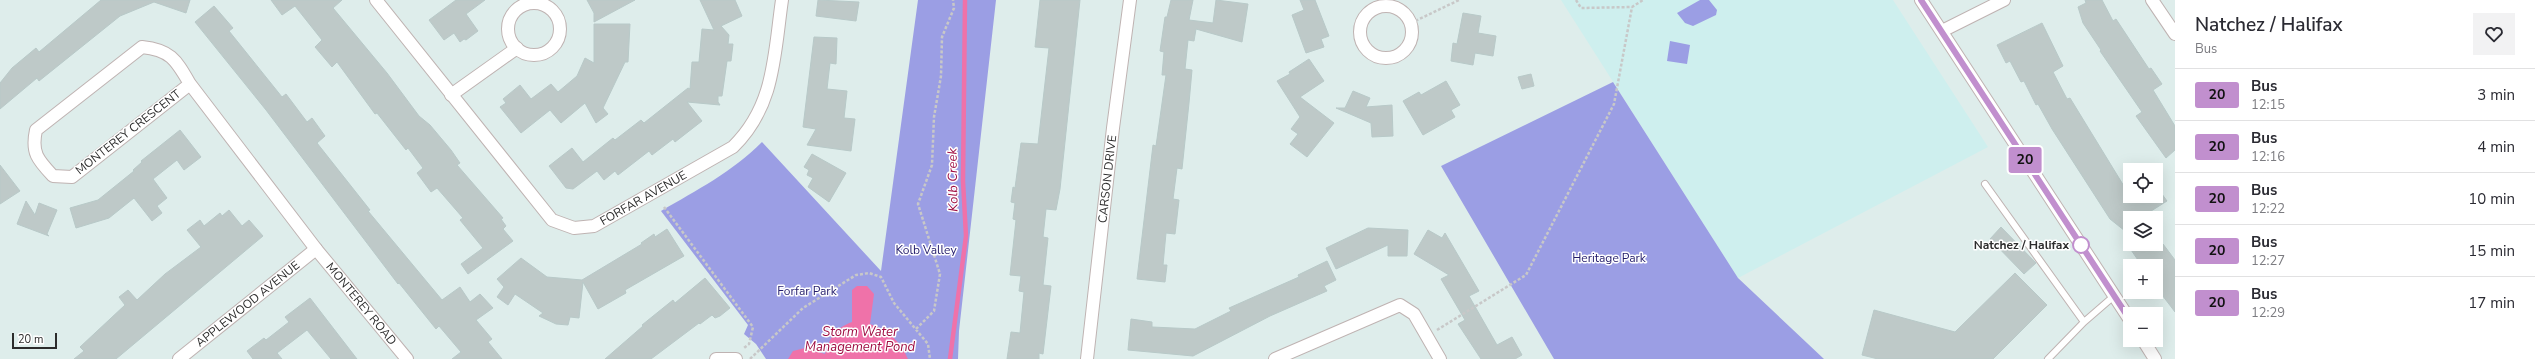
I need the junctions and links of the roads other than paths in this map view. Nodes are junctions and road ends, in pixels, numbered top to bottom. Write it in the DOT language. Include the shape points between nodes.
graph roads {
  1 [pos="376,0"];
  2 [pos="782,0"];
  3 [pos="1130,0"];
  4 [pos="1921,0"];
  5 [pos="2004,0"];
  6 [pos="2152,0"];
  7 [pos="1376,4"];
  8 [pos="1942,31"];
  9 [pos="2175,34"];
  10 [pos="517,48"];
  11 [pos="190,84"];
  12 [pos="451,95"];
  13 [pos="1985,184"];
  14 [pos="316,248"];
  15 [pos="2114,296"];
  16 [pos="2123,310"];
  17 [pos="2084,322"];
  18 [pos="2147,347"];
  19 [pos="734,358"];
  20 [pos="179,359"];
  21 [pos="407,359"];
  22 [pos="716,359"];
  23 [pos="1087,359"];
  24 [pos="1275,359"];
  25 [pos="1440,359"];
  26 [pos="2048,359"];
  27 [pos="2155,359"];
  1 -- 12 [label="street, FORFAR AVENUE"];
  2 -- 12 [label="street, FORFAR AVENUE" via="770,87 748,132 733,147 594,226 574,228 552,220"];
  3 -- 23 [label="street, CARSON DRIVE"];
  4 -- 8 [label="street"];
  5 -- 8 [label="street"];
  6 -- 9 [label="street"];
  7 -- 7 [label="street" via="1363,20 1360,30 1363,44 1373,55 1394,57 1404,52 1410,43 1413,33 1411,23 1406,14 1397,8"];
  8 -- 15 [label="street"];
  10 -- 10 [label="street" via="533,55 554,46 560,34 560,24 552,10 544,5 529,4 514,14 510,22 509,36"];
  10 -- 12 [label="street"];
  11 -- 11 [label="street, MONTEREY CRESCENT" via="176,60 159,49 142,47 36,130 33,145 39,161 53,176 72,177"];
  11 -- 14 [label="street, MONTEREY CRESCENT"];
  13 -- 17 [label="lane"];
  14 -- 20 [label="street, APPLEWOOD AVENUE"];
  14 -- 21 [label="street, MONTEREY ROAD"];
  15 -- 16 [label="street"];
  15 -- 17 [label="lane"];
  17 -- 26 [label="lane"];
  18 -- 27 [label="street"];
  19 -- 22 [label="street"];
  24 -- 25 [label="street" via="1400,305 1414,314"];
}
